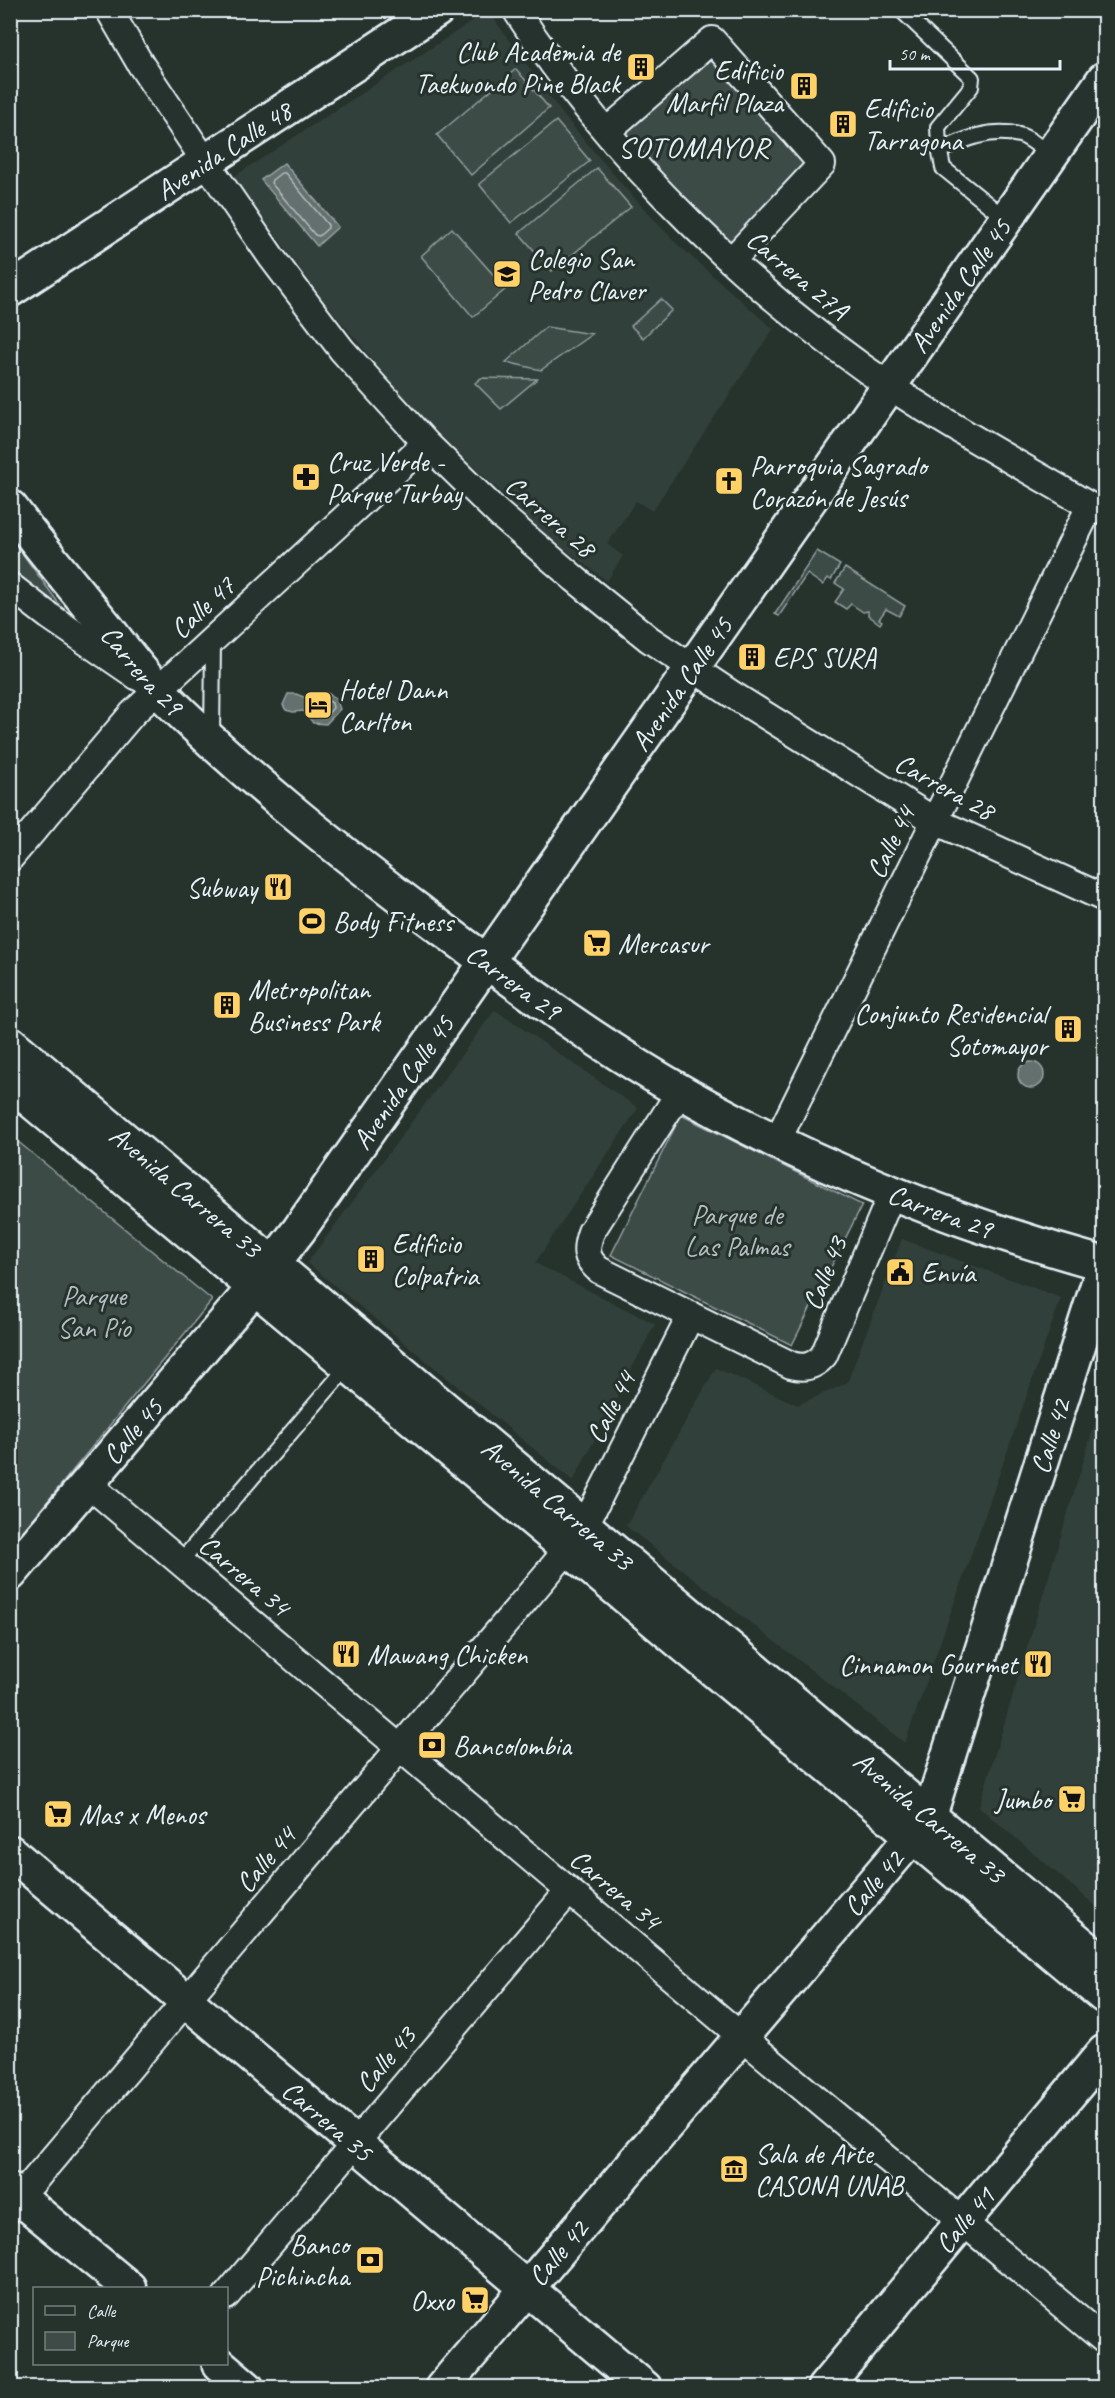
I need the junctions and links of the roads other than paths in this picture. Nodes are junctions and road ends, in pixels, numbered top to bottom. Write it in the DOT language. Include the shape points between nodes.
graph roads {
  1 [pos="109,10"];
  2 [pos="437,10"];
  3 [pos="516,10"];
  4 [pos="901,10"];
  5 [pos="1104,80"];
  6 [pos="607,131"];
  7 [pos="940,152"];
  8 [pos="1051,156"];
  9 [pos="206,163"];
  10 [pos="1006,219"];
  11 [pos="731,261"];
  12 [pos="10,290"];
  13 [pos="890,386"];
  14 [pos="426,443"];
  15 [pos="10,507"];
  16 [pos="1097,509"];
  17 [pos="10,586"];
  18 [pos="213,640"];
  19 [pos="692,669"];
  20 [pos="158,690"];
  21 [pos="212,741"];
  22 [pos="935,821"];
  23 [pos="10,858"];
  24 [pos="1104,898"];
  25 [pos="487,962"];
  26 [pos="10,1043"];
  27 [pos="10,1083"];
  28 [pos="681,1090"];
  29 [pos="777,1141"];
  30 [pos="892,1193"];
  31 [pos="1104,1264"];
  32 [pos="264,1276"];
  33 [pos="691,1316"];
  34 [pos="348,1366"];
  35 [pos="88,1484"];
  36 [pos="576,1538"];
  37 [pos="180,1562"];
  38 [pos="10,1574"];
  39 [pos="400,1748"];
  40 [pos="921,1826"];
  41 [pos="10,1852"];
  42 [pos="569,1891"];
  43 [pos="1104,1963"];
  44 [pos="1104,1996"];
  45 [pos="187,2001"];
  46 [pos="742,2037"];
  47 [pos="1104,2052"];
  48 [pos="355,2144"];
  49 [pos="14,2199"];
  50 [pos="963,2222"];
  51 [pos="126,2287"];
  52 [pos="527,2289"];
  53 [pos="228,2294"];
  54 [pos="1104,2340"];
  55 [pos="220,2365"];
  56 [pos="247,2388"];
  57 [pos="442,2388"];
  58 [pos="645,2388"];
  59 [pos="824,2388"];
  1 -- 9 [label="street, Carrera 28"];
  2 -- 9 [label="street, Avenida Calle 48"];
  3 -- 6 [label="street, Carrera 27A"];
  4 -- 7 [label="lane" via="972,78 971,87 938,127"];
  5 -- 8 [label="street, Avenida Calle 45"];
  6 -- 11 [label="street, Carrera 27A"];
  6 -- 11 [label="street" via="712,40 822,164"];
  7 -- 8 [label="lane" via="964,139 993,133 1021,135"];
  7 -- 10 [label="lane" via="943,168"];
  8 -- 10 [label="street, Avenida Calle 45"];
  9 -- 12 [label="street, Avenida Calle 48"];
  9 -- 14 [label="street, Carrera 28" via="342,350"];
  10 -- 13 [label="street, Avenida Calle 45"];
  11 -- 13 [label="street, Carrera 27A"];
  13 -- 16 [label="street, Carrera 27A"];
  13 -- 19 [label="street, Avenida Calle 45"];
  14 -- 18 [label="street, Calle 47"];
  14 -- 19 [label="street, Carrera 28" via="574,579"];
  15 -- 20 [label="street, Carrera 29"];
  16 -- 22 [label="street, Calle 44"];
  17 -- 20 [label="street"];
  18 -- 20 [label="street, Calle 47"];
  18 -- 21 [label="lane"];
  19 -- 22 [label="street, Carrera 28"];
  19 -- 25 [label="street, Avenida Calle 45"];
  20 -- 21 [label="street, Carrera 29"];
  20 -- 23 [label="street, Calle 47" via="114,733"];
  21 -- 25 [label="street, Carrera 29" via="360,867"];
  22 -- 24 [label="street, Carrera 28"];
  22 -- 29 [label="street, Calle 44"];
  25 -- 28 [label="street, Carrera 29" via="536,999"];
  25 -- 32 [label="street, Avenida Calle 45"];
  26 -- 32 [label="street, Avenida Carrera 33"];
  27 -- 32 [label="street, Avenida Carrera 33"];
  28 -- 29 [label="street, Carrera 29"];
  28 -- 33 [label="street" via="591,1232 586,1252 599,1270"];
  29 -- 30 [label="street, Carrera 29"];
  30 -- 31 [label="street, Carrera 29" via="1041,1247"];
  30 -- 33 [label="street, Calle 43" via="827,1349 815,1364 791,1365"];
  31 -- 40 [label="street, Calle 42"];
  32 -- 34 [label="street, Avenida Carrera 33"];
  32 -- 35 [label="street, Calle 45"];
  32 -- 36 [label="street, Avenida Carrera 33"];
  33 -- 36 [label="street, Calle 44"];
  34 -- 36 [label="street, Avenida Carrera 33"];
  34 -- 37 [label="lane"];
  35 -- 37 [label="street, Carrera 34"];
  35 -- 38 [label="street, Calle 45"];
  36 -- 39 [label="street, Calle 44"];
  36 -- 40 [label="street, Avenida Carrera 33"];
  37 -- 39 [label="street, Carrera 34"];
  39 -- 42 [label="street, Carrera 34"];
  39 -- 45 [label="street, Calle 44"];
  40 -- 43 [label="street, Avenida Carrera 33"];
  40 -- 44 [label="street, Avenida Carrera 33"];
  40 -- 46 [label="street, Calle 42"];
  41 -- 45 [label="street, Carrera 35"];
  42 -- 46 [label="street, Carrera 34"];
  42 -- 48 [label="street, Calle 43"];
  45 -- 48 [label="street, Carrera 35"];
  45 -- 49 [label="street, Calle 44"];
  46 -- 50 [label="street, Carrera 34"];
  46 -- 52 [label="street, Calle 42"];
  47 -- 50 [label="street, Calle 41"];
  48 -- 52 [label="street, Carrera 35"];
  48 -- 53 [label="street, Calle 43"];
  49 -- 51 [label="street"];
  50 -- 54 [label="street, Carrera 34"];
  50 -- 59 [label="street, Calle 41"];
  52 -- 57 [label="street, Calle 42"];
  52 -- 58 [label="street, Carrera 35"];
  55 -- 56 [label="street"];
}
